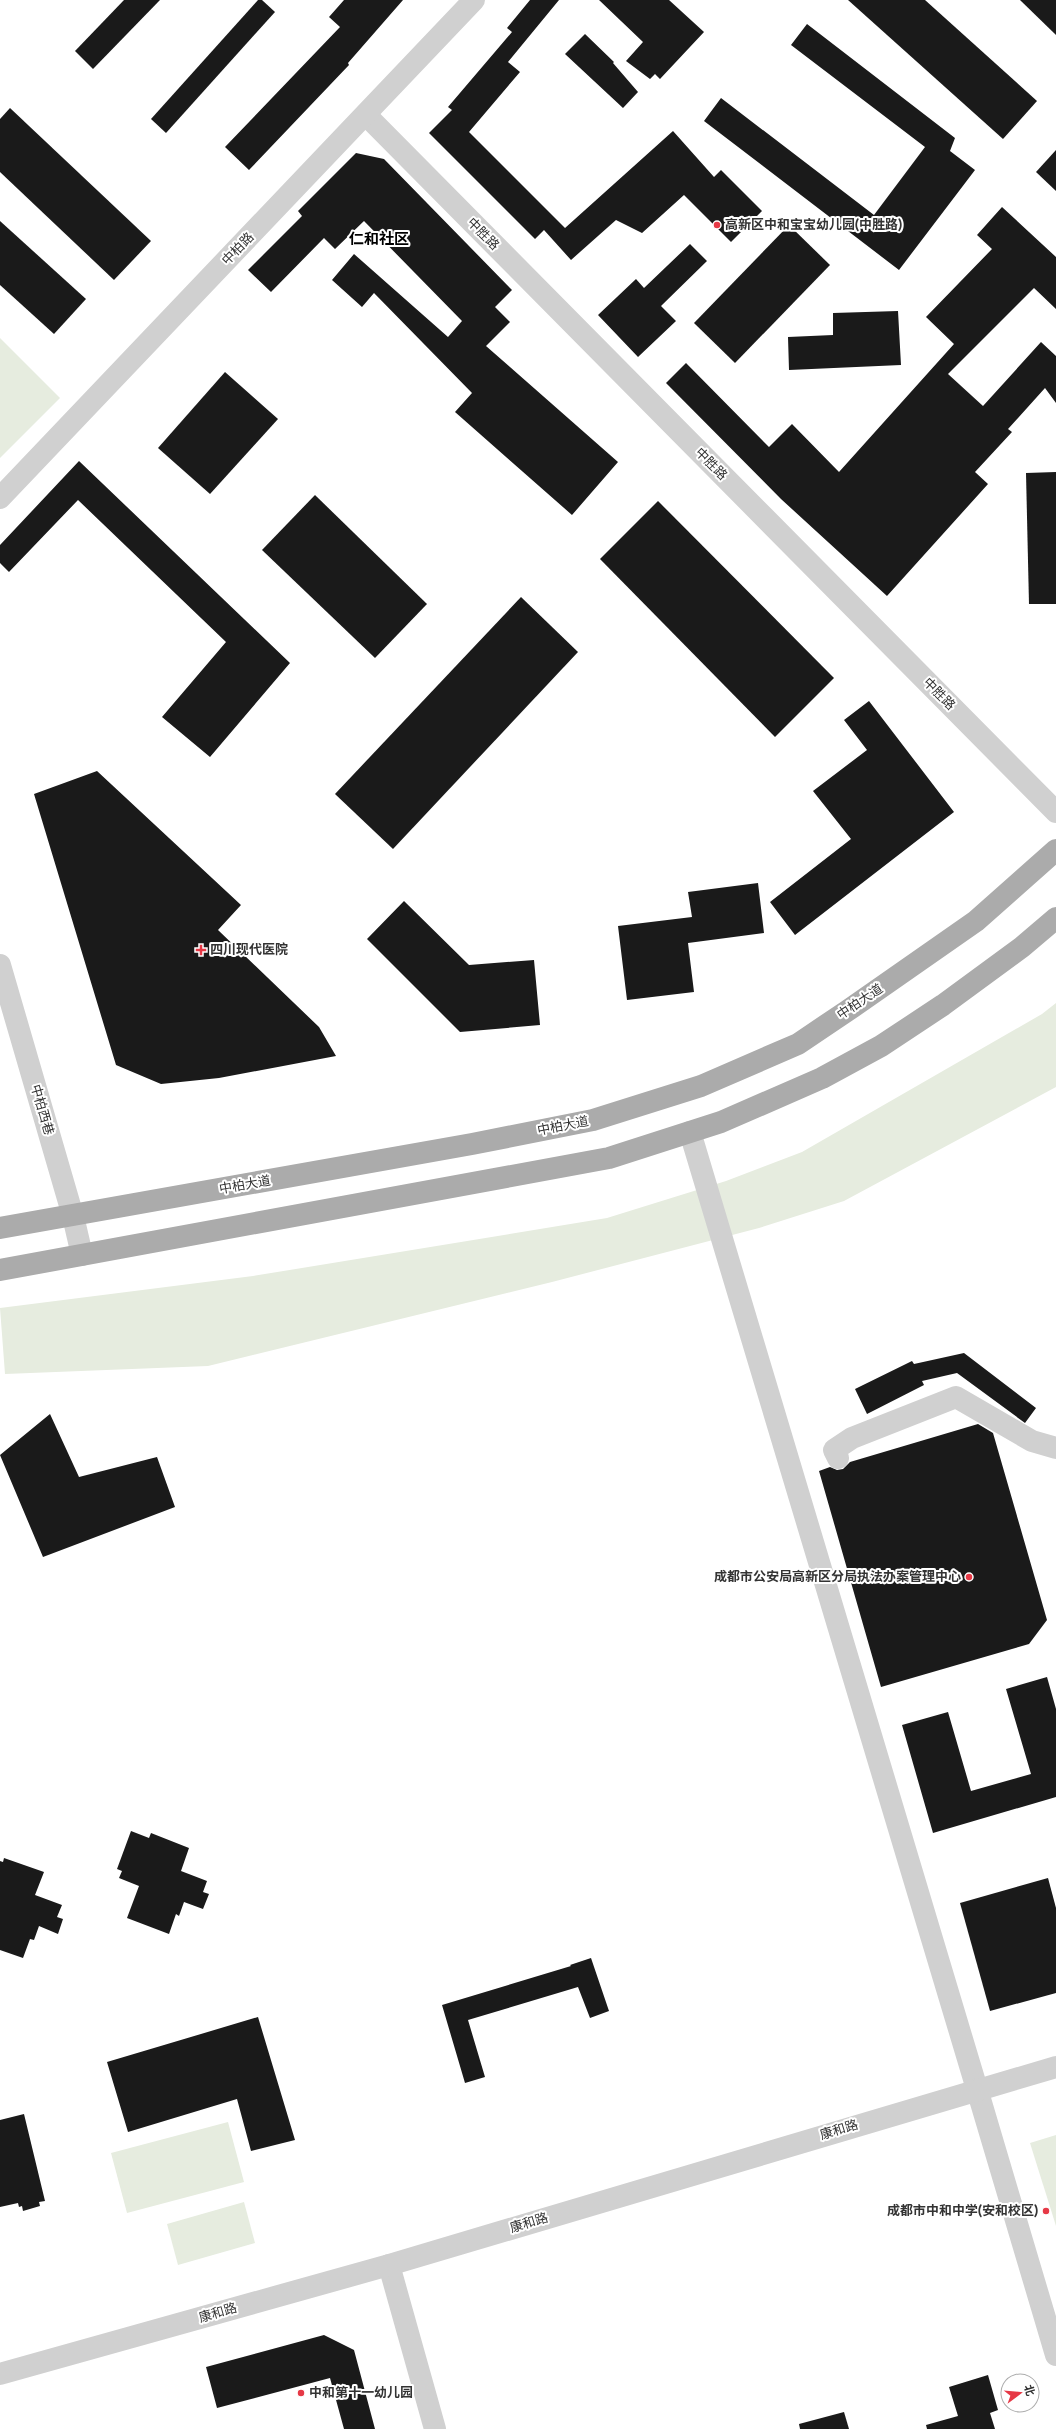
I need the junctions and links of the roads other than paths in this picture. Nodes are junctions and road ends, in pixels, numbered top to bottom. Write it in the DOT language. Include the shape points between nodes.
graph roads {
  1 [pos="474,0"];
  2 [pos="366,115"];
  3 [pos="0,498"];
  4 [pos="1056,812"];
  5 [pos="1056,850"];
  6 [pos="1056,918"];
  7 [pos="0,965"];
  8 [pos="690,1132"];
  9 [pos="73,1216"];
  10 [pos="0,1228"];
  11 [pos="82,1255"];
  12 [pos="0,1270"];
  13 [pos="1056,1448"];
  14 [pos="838,1458"];
  15 [pos="1056,2067"];
  16 [pos="977,2089"];
  17 [pos="389,2265"];
  18 [pos="1056,2355"];
  19 [pos="0,2374"];
  20 [pos="435,2429"];
  1 -- 2 [label="street, 中柏路"];
  2 -- 3 [label="street, 中柏路"];
  2 -- 4 [label="street, 中胜路"];
  5 -- 9 [label="main road, 中柏大道" via="976,921 847,1012 798,1044 701,1086 593,1120"];
  6 -- 8 [label="main road" via="1022,947 943,1005 881,1046 822,1078 721,1122"];
  7 -- 9 [label="street, 中柏西巷"];
  8 -- 11 [label="main road" via="609,1158"];
  8 -- 16 [label="street"];
  9 -- 10 [label="main road, 中柏大道"];
  9 -- 11 [label="street, 中柏西巷"];
  11 -- 12 [label="main road"];
  13 -- 14 [label="street" via="1032,1440 956,1397 852,1438 834,1450"];
  15 -- 16 [label="street, 康和路"];
  16 -- 17 [label="street, 康和路"];
  16 -- 18 [label="street"];
  17 -- 19 [label="street, 康和路"];
  17 -- 20 [label="street"];
}
